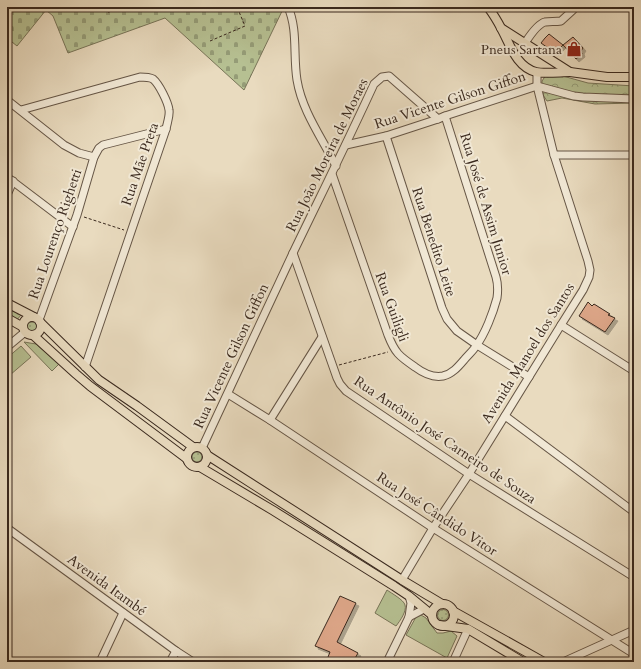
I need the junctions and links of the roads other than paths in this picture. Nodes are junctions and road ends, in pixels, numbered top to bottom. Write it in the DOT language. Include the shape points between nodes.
graph roads {
  1 [pos="288,7"];
  2 [pos="488,7"];
  3 [pos="573,10"];
  4 [pos="501,28"];
  5 [pos="525,43"];
  6 [pos="516,56"];
  7 [pos="546,57"];
  8 [pos="570,72"];
  9 [pos="537,73"];
  10 [pos="634,77"];
  11 [pos="537,86"];
  12 [pos="634,99"];
  13 [pos="7,100"];
  14 [pos="21,110"];
  15 [pos="442,118"];
  16 [pos="166,129"];
  17 [pos="386,136"];
  18 [pos="346,145"];
  19 [pos="554,154"];
  20 [pos="634,155"];
  21 [pos="94,156"];
  22 [pos="336,166"];
  23 [pos="332,174"];
  24 [pos="10,179"];
  25 [pos="7,195"];
  26 [pos="73,227"];
  27 [pos="293,253"];
  28 [pos="7,303"];
  29 [pos="7,318"];
  30 [pos="38,320"];
  31 [pos="561,325"];
  32 [pos="27,332"];
  33 [pos="322,337"];
  34 [pos="477,345"];
  35 [pos="7,347"];
  36 [pos="85,367"];
  37 [pos="634,371"];
  38 [pos="529,377"];
  39 [pos="228,394"];
  40 [pos="505,416"];
  41 [pos="270,420"];
  42 [pos="198,448"];
  43 [pos="207,455"];
  44 [pos="186,458"];
  45 [pos="200,467"];
  46 [pos="469,474"];
  47 [pos="634,512"];
  48 [pos="7,528"];
  49 [pos="433,528"];
  50 [pos="634,577"];
  51 [pos="402,580"];
  52 [pos="409,596"];
  53 [pos="442,604"];
  54 [pos="424,609"];
  55 [pos="453,610"];
  56 [pos="124,613"];
  57 [pos="432,615"];
  58 [pos="409,617"];
  59 [pos="440,625"];
  60 [pos="468,629"];
  61 [pos="634,630"];
  62 [pos="611,640"];
  63 [pos="176,651"];
  64 [pos="634,654"];
  65 [pos="519,661"];
  66 [pos="100,662"];
  67 [pos="170,662"];
  68 [pos="193,662"];
  69 [pos="387,662"];
  70 [pos="452,662"];
  71 [pos="544,662"];
  72 [pos="563,662"];
  1 -- 22 [label="street" via="292,16 300,94"];
  2 -- 4 [label="main road"];
  3 -- 5 [label="street" via="558,22 545,22 539,25"];
  4 -- 5 [label="main road"];
  4 -- 6 [label="main road"];
  5 -- 6 [label="main road" via="518,48"];
  5 -- 7 [label="main road"];
  6 -- 9 [label="main road" via="523,65"];
  7 -- 8 [label="main road"];
  7 -- 9 [label="main road" via="546,66"];
  8 -- 9 [label="main road"];
  8 -- 10 [label="main road" via="607,77"];
  9 -- 11 [label="street, Avenida Manoel dos Santos"];
  11 -- 12 [label="street, Rua Vicente Gilson Giffon" via="578,97"];
  11 -- 15 [label="street, Rua Vicente Gilson Giffon"];
  11 -- 19 [label="street, Avenida Manoel dos Santos"];
  13 -- 14 [label="street"];
  14 -- 16 [label="street, Rua Mãe Preta" via="140,77 148,77 157,84 168,105"];
  14 -- 21 [label="street" via="64,145 79,153"];
  15 -- 17 [label="street, Rua Vicente Gilson Giffon"];
  15 -- 18 [label="street, Rua João Moreira de Moraes" via="389,76 382,77 374,84"];
  15 -- 34 [label="street, Rua José de Assim Junior" via="498,286 493,310"];
  16 -- 21 [label="street" via="103,145"];
  16 -- 36 [label="street, Rua Mãe Preta"];
  17 -- 18 [label="street, Rua Vicente Gilson Giffon"];
  17 -- 34 [label="street, Rua Benedito Leite" via="442,308 457,331"];
  18 -- 22 [label="street, Rua João Moreira de Moraes"];
  19 -- 20 [label="street"];
  19 -- 31 [label="street, Avenida Manoel dos Santos" via="590,270 583,290"];
  21 -- 26 [label="street, Rua Lourenço Righetti"];
  22 -- 23 [label="street, Rua João Moreira de Moraes"];
  23 -- 27 [label="street, Rua João Moreira de Moraes"];
  23 -- 34 [label="street, Rua Guiligli" via="394,350 401,358 424,373 443,376 457,368"];
  24 -- 25 [label="street"];
  24 -- 26 [label="street"];
  26 -- 30 [label="street, Rua Lourenço Righetti"];
  27 -- 33 [label="street, Rua Antônio José Carneiro de Souza"];
  27 -- 39 [label="street, Rua Vicente Gilson Giffon"];
  28 -- 30 [label="main road"];
  29 -- 32 [label="main road"];
  30 -- 32 [label="main road" via="40,330 36,334"];
  30 -- 32 [label="main road" via="27,318 24,322"];
  30 -- 36 [label="main road"];
  31 -- 37 [label="street"];
  31 -- 38 [label="street, Avenida Manoel dos Santos"];
  32 -- 35 [label="street"];
  32 -- 44 [label="main road" via="95,390"];
  33 -- 41 [label="street"];
  33 -- 46 [label="street, Rua Antônio José Carneiro de Souza" via="337,378 346,391"];
  34 -- 38 [label="street, Rua Benedito Leite"];
  36 -- 42 [label="main road" via="99,380"];
  38 -- 40 [label="street, Avenida Manoel dos Santos"];
  39 -- 41 [label="street, Rua José Cândido Vitor"];
  39 -- 42 [label="street, Rua Vicente Gilson Giffon"];
  40 -- 46 [label="street, Avenida Manoel dos Santos"];
  40 -- 47 [label="street"];
  41 -- 49 [label="street, Rua José Cândido Vitor"];
  42 -- 43 [label="main road"];
  42 -- 44 [label="main road" via="188,451"];
  43 -- 45 [label="main road" via="205,463"];
  43 -- 51 [label="main road"];
  44 -- 45 [label="main road" via="192,466"];
  45 -- 52 [label="main road"];
  46 -- 49 [label="street, Avenida Manoel dos Santos"];
  46 -- 50 [label="street, Rua Antônio José Carneiro de Souza"];
  48 -- 56 [label="street, Avenida Itambé"];
  49 -- 51 [label="street, Avenida Manoel dos Santos"];
  49 -- 62 [label="street, Rua José Cândido Vitor"];
  51 -- 53 [label="main road"];
  52 -- 54 [label="main road"];
  52 -- 58 [label="street"];
  53 -- 55 [label="main road"];
  53 -- 57 [label="main road" via="436,606"];
  54 -- 57 [label="main road"];
  54 -- 58 [label="street"];
  55 -- 59 [label="main road" via="452,621"];
  55 -- 71 [label="main road"];
  56 -- 63 [label="street, Avenida Itambé"];
  56 -- 66 [label="street"];
  57 -- 59 [label="main road" via="434,621"];
  58 -- 69 [label="street"];
  59 -- 60 [label="main road"];
  60 -- 65 [label="main road"];
  60 -- 70 [label="street"];
  61 -- 62 [label="street"];
  62 -- 64 [label="street, Rua José Cândido Vitor"];
  62 -- 72 [label="street"];
  63 -- 67 [label="street"];
  63 -- 68 [label="street, Avenida Itambé"];
}
